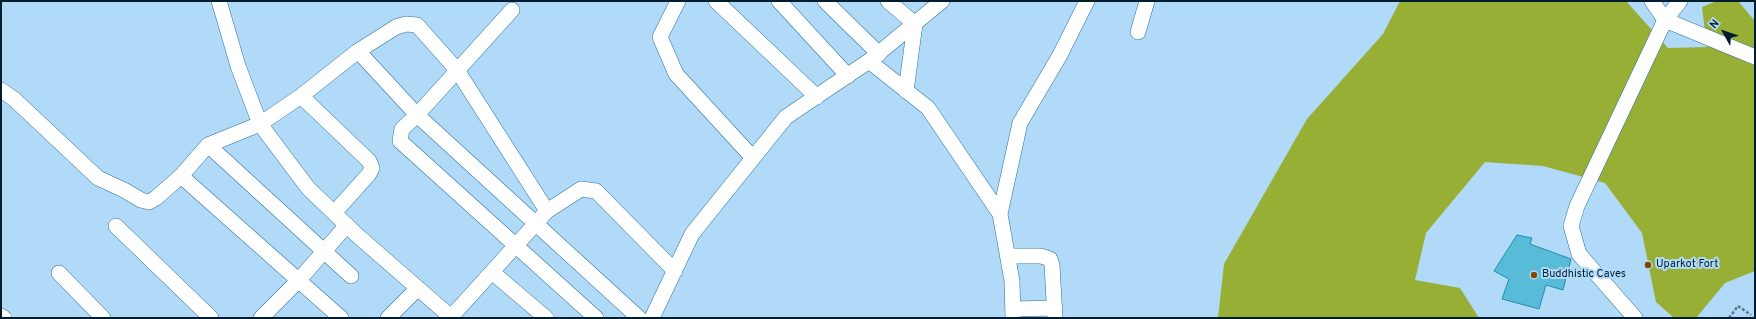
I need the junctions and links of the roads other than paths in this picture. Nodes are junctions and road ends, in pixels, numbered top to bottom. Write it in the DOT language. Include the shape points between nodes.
graph roads {
  1 [pos="219,1"];
  2 [pos="678,1"];
  3 [pos="716,1"];
  4 [pos="779,1"];
  5 [pos="825,1"];
  6 [pos="888,1"];
  7 [pos="942,1"];
  8 [pos="1087,1"];
  9 [pos="1147,1"];
  10 [pos="1652,1"];
  11 [pos="1680,1"];
  12 [pos="512,10"];
  13 [pos="1664,20"];
  14 [pos="915,24"];
  15 [pos="1138,32"];
  16 [pos="358,52"];
  17 [pos="1755,56"];
  18 [pos="874,58"];
  19 [pos="457,70"];
  20 [pos="848,76"];
  21 [pos="1,90"];
  22 [pos="906,91"];
  23 [pos="301,96"];
  24 [pos="817,97"];
  25 [pos="417,116"];
  26 [pos="260,124"];
  27 [pos="208,145"];
  28 [pos="753,158"];
  29 [pos="181,176"];
  30 [pos="547,211"];
  31 [pos="334,213"];
  32 [pos="1000,214"];
  33 [pos="535,224"];
  34 [pos="347,225"];
  35 [pos="116,226"];
  36 [pos="516,245"];
  37 [pos="325,250"];
  38 [pos="1008,256"];
  39 [pos="675,271"];
  40 [pos="492,272"];
  41 [pos="59,273"];
  42 [pos="351,276"];
  43 [pos="299,280"];
  44 [pos="418,288"];
  45 [pos="1055,313"];
  46 [pos="1013,314"];
  47 [pos="1,316"];
  48 [pos="4,318"];
  49 [pos="103,318"];
  50 [pos="211,318"];
  51 [pos="261,318"];
  52 [pos="341,318"];
  53 [pos="388,318"];
  54 [pos="452,318"];
  55 [pos="546,318"];
  56 [pos="596,318"];
  57 [pos="639,318"];
  58 [pos="652,318"];
  59 [pos="1634,318"];
  1 -- 26 [label="street" via="238,66"];
  2 -- 28 [label="street" via="660,37 676,74"];
  3 -- 24 [label="street"];
  4 -- 20 [label="street"];
  5 -- 18 [label="street"];
  6 -- 14 [label="street"];
  7 -- 14 [label="street"];
  8 -- 32 [label="street" via="1060,55 1020,123"];
  9 -- 15 [label="street"];
  10 -- 13 [label="street"];
  11 -- 13 [label="street"];
  12 -- 19 [label="street"];
  13 -- 17 [label="street"];
  13 -- 59 [label="street" via="1577,206 1571,226 1579,254"];
  14 -- 18 [label="street"];
  14 -- 22 [label="street"];
  16 -- 19 [label="street" via="396,27 406,24 417,25"];
  16 -- 23 [label="street"];
  16 -- 25 [label="street"];
  18 -- 20 [label="street"];
  18 -- 22 [label="street"];
  19 -- 25 [label="street"];
  19 -- 30 [label="street"];
  20 -- 24 [label="street"];
  21 -- 29 [label="street" via="14,99 98,178 141,200 149,202 156,198"];
  22 -- 32 [label="street" via="928,108"];
  23 -- 26 [label="street"];
  23 -- 31 [label="street" via="369,161 372,168"];
  24 -- 28 [label="street" via="786,117"];
  25 -- 33 [label="street"];
  25 -- 36 [label="street" via="402,130 400,141"];
  26 -- 27 [label="street"];
  26 -- 31 [label="street" via="308,188"];
  27 -- 29 [label="street"];
  27 -- 37 [label="street"];
  28 -- 39 [label="street" via="692,234"];
  29 -- 43 [label="street"];
  30 -- 33 [label="street"];
  30 -- 39 [label="street" via="581,189 596,191"];
  31 -- 34 [label="street"];
  32 -- 38 [label="street"];
  33 -- 36 [label="street"];
  33 -- 57 [label="street"];
  34 -- 37 [label="street"];
  34 -- 44 [label="street"];
  35 -- 50 [label="street"];
  36 -- 40 [label="street"];
  36 -- 56 [label="street"];
  37 -- 42 [label="street"];
  37 -- 43 [label="street"];
  38 -- 45 [label="street" via="1041,256 1050,259"];
  38 -- 46 [label="street"];
  39 -- 58 [label="street"];
  40 -- 54 [label="street"];
  40 -- 55 [label="street"];
  41 -- 49 [label="street"];
  43 -- 51 [label="street"];
  43 -- 52 [label="street"];
  44 -- 53 [label="street"];
  44 -- 54 [label="street"];
  45 -- 46 [label="street"];
  47 -- 48 [label="street"];
}
